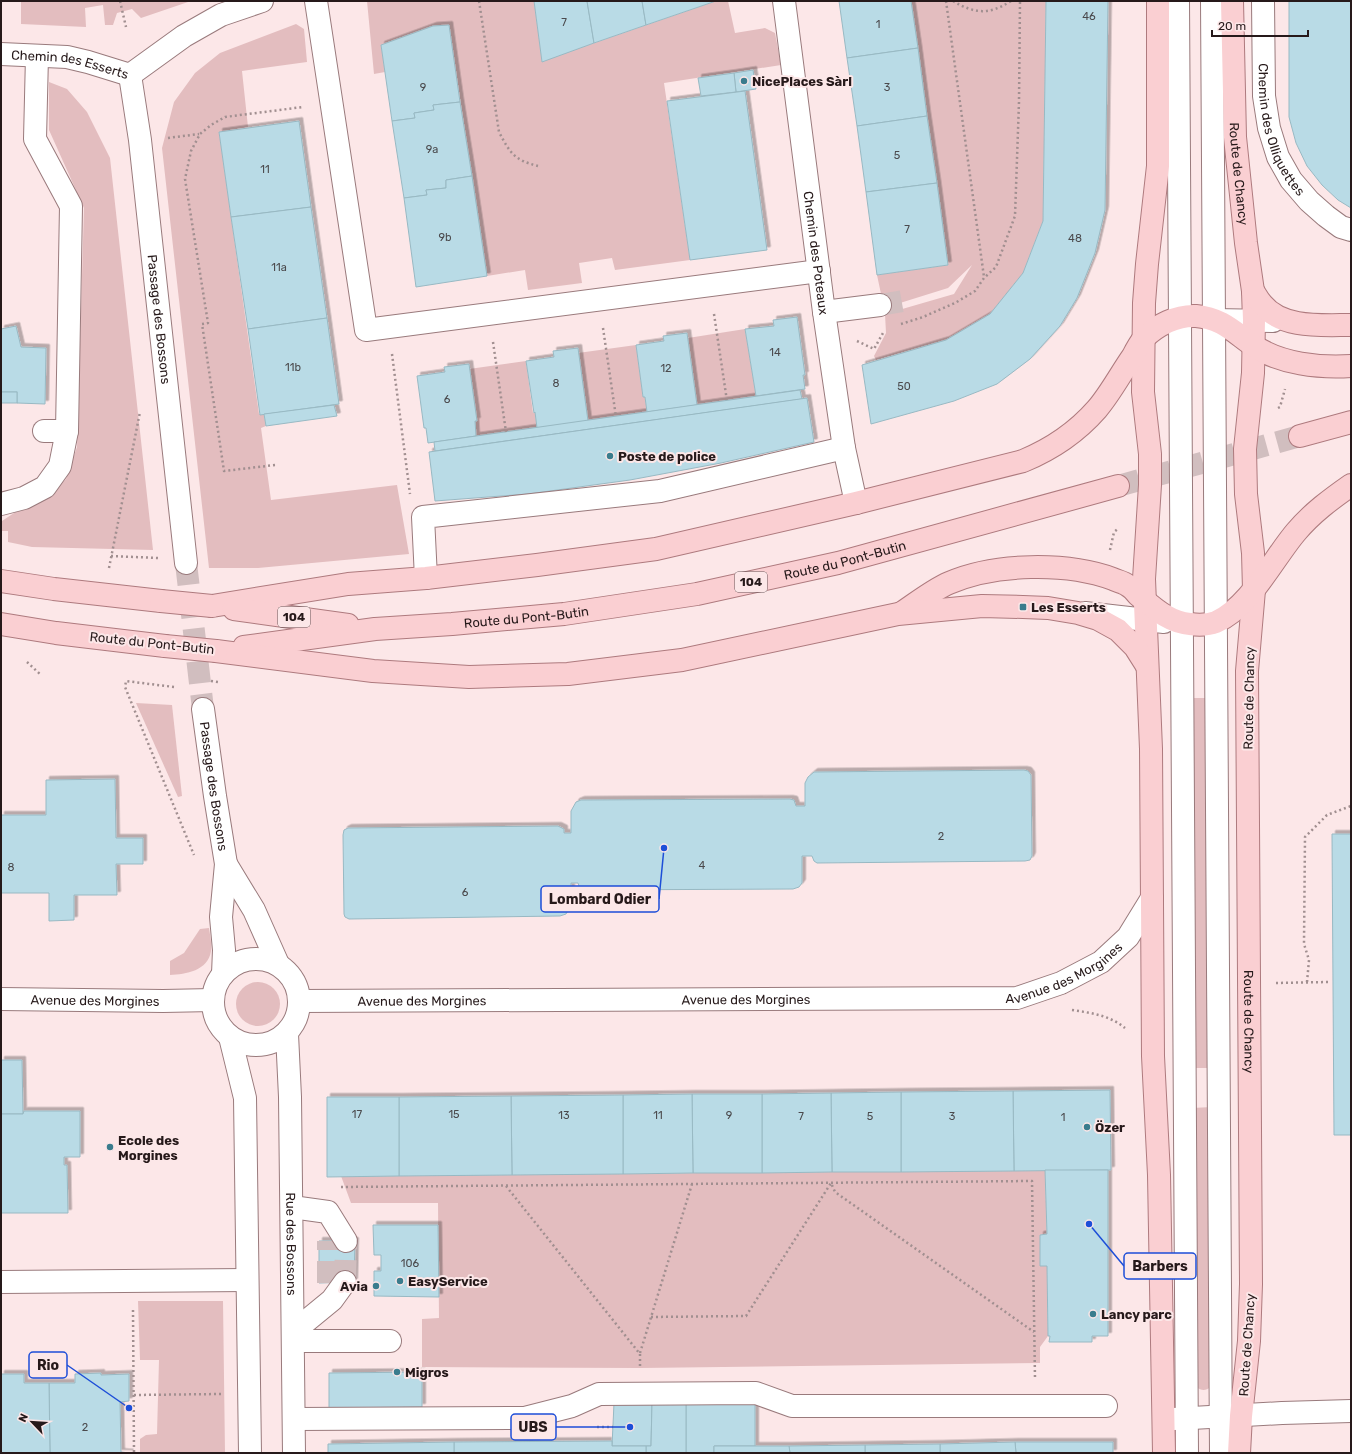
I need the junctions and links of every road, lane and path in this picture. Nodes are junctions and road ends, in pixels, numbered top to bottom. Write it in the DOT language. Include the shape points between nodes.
graph roads {
  1 [pos="120,1"];
  2 [pos="262,1"];
  3 [pos="316,1"];
  4 [pos="479,1"];
  5 [pos="784,1"];
  6 [pos="946,1"];
  7 [pos="953,1"];
  8 [pos="1011,1"];
  9 [pos="1020,1"];
  10 [pos="1158,1"];
  11 [pos="1178,1"];
  12 [pos="1212,1"];
  13 [pos="1232,1"];
  14 [pos="1263,1"];
  15 [pos="126,27"];
  16 [pos="1,54"];
  17 [pos="37,56"];
  18 [pos="130,75"];
  19 [pos="331,104"];
  20 [pos="200,134"];
  21 [pos="162,138"];
  22 [pos="538,166"];
  23 [pos="1351,230"];
  24 [pos="819,271"];
  25 [pos="984,278"];
  26 [pos="710,285"];
  27 [pos="1253,290"];
  28 [pos="599,300"];
  29 [pos="880,305"];
  30 [pos="824,312"];
  31 [pos="489,314"];
  32 [pos="1179,318"];
  33 [pos="1214,320"];
  34 [pos="1254,320"];
  35 [pos="1290,322"];
  36 [pos="898,325"];
  37 [pos="1351,325"];
  38 [pos="389,327"];
  39 [pos="885,329"];
  40 [pos="1144,339"];
  41 [pos="855,340"];
  42 [pos="1254,346"];
  43 [pos="1351,366"];
  44 [pos="727,401"];
  45 [pos="141,407"];
  46 [pos="616,416"];
  47 [pos="1351,422"];
  48 [pos="44,431"];
  49 [pos="67,431"];
  50 [pos="506,432"];
  51 [pos="1300,436"];
  52 [pos="844,448"];
  53 [pos="275,465"];
  54 [pos="1351,484"];
  55 [pos="1118,486"];
  56 [pos="856,503"];
  57 [pos="1,504"];
  58 [pos="422,517"];
  59 [pos="111,556"];
  60 [pos="155,558"];
  61 [pos="186,563"];
  62 [pos="109,570"];
  63 [pos="426,578"];
  64 [pos="1,581"];
  65 [pos="1254,590"];
  66 [pos="212,606"];
  67 [pos="1145,610"];
  68 [pos="1078,613"];
  69 [pos="898,614"];
  70 [pos="1216,622"];
  71 [pos="1181,623"];
  72 [pos="1,624"];
  73 [pos="375,628"];
  74 [pos="216,651"];
  75 [pos="27,662"];
  76 [pos="1147,667"];
  77 [pos="41,675"];
  78 [pos="174,686"];
  79 [pos="203,709"];
  80 [pos="1351,806"];
  81 [pos="194,854"];
  82 [pos="226,864"];
  83 [pos="1152,898"];
  84 [pos="278,964"];
  85 [pos="223,974"];
  86 [pos="1307,982"];
  87 [pos="1328,982"];
  88 [pos="1270,983"];
  89 [pos="1,998"];
  90 [pos="213,1000"];
  91 [pos="300,1000"];
  92 [pos="1069,1010"];
  93 [pos="287,1034"];
  94 [pos="230,1037"];
  95 [pos="1153,1056"];
  96 [pos="831,1183"];
  97 [pos="692,1184"];
  98 [pos="358,1186"];
  99 [pos="506,1186"];
  100 [pos="292,1207"];
  101 [pos="337,1241"];
  102 [pos="246,1280"];
  103 [pos="1,1282"];
  104 [pos="335,1288"];
  105 [pos="133,1304"];
  106 [pos="651,1317"];
  107 [pos="1034,1332"];
  108 [pos="293,1337"];
  109 [pos="390,1341"];
  110 [pos="640,1354"];
  111 [pos="224,1394"];
  112 [pos="640,1394"];
  113 [pos="134,1395"];
  114 [pos="1035,1406"];
  115 [pos="1106,1406"];
  116 [pos="1351,1411"];
  117 [pos="1231,1416"];
  118 [pos="1187,1418"];
  119 [pos="294,1419"];
  120 [pos="1162,1419"];
  121 [pos="594,1427"];
  122 [pos="613,1427"];
  123 [pos="134,1453"];
  124 [pos="250,1453"];
  125 [pos="294,1453"];
  126 [pos="1164,1453"];
  127 [pos="1187,1453"];
  128 [pos="1221,1453"];
  129 [pos="1239,1453"];
  1 -- 15 [label="path"];
  2 -- 18 [label="street, Chemin des Esserts" via="221,15 184,36"];
  3 -- 19 [label="street"];
  4 -- 22 [label="path" via="499,132 509,150 524,162"];
  5 -- 24 [label="street, Chemin des Poteaux"];
  6 -- 25 [label="path"];
  7 -- 8 [label="path" via="965,8 987,12"];
  9 -- 25 [label="path" via="1015,216 996,268"];
  10 -- 40 [label="main road" via="1158,166 1147,264"];
  11 -- 32 [label="street"];
  12 -- 33 [label="street"];
  13 -- 27 [label="main road, Route de Chancy" via="1234,137"];
  14 -- 23 [label="street, Chemin des Olliquettes" via="1264,96 1278,157 1291,180 1309,201 1341,227"];
  16 -- 17 [label="street, Chemin des Esserts"];
  17 -- 18 [label="street, Chemin des Esserts" via="67,57"];
  17 -- 49 [label="street" via="36,139 71,206"];
  18 -- 61 [label="street, Passage des Bossons" via="140,140"];
  19 -- 20 [label="path" via="224,116"];
  19 -- 38 [label="street" via="366,330"];
  20 -- 21 [label="path"];
  20 -- 53 [label="path" via="191,151 185,179 208,323 202,324 224,471"];
  24 -- 26 [label="street"];
  24 -- 30 [label="street, Chemin des Poteaux"];
  25 -- 36 [label="path" via="975,291 955,303"];
  26 -- 28 [label="street"];
  26 -- 44 [label="path"];
  27 -- 34 [label="main road, Route de Chancy"];
  27 -- 35 [label="main road" via="1262,304 1274,315"];
  28 -- 31 [label="street"];
  28 -- 46 [label="path"];
  29 -- 30 [label="street"];
  30 -- 52 [label="street, Chemin des Poteaux"];
  31 -- 38 [label="street"];
  31 -- 50 [label="path"];
  32 -- 33 [label="main road" via="1196,316"];
  32 -- 40 [label="main road" via="1160,326"];
  32 -- 71 [label="street"];
  33 -- 34 [label="street"];
  33 -- 42 [label="main road"];
  33 -- 70 [label="street"];
  34 -- 35 [label="street"];
  34 -- 42 [label="main road, Route de Chancy"];
  35 -- 37 [label="main road"];
  38 -- 58 [label="path" via="412,518"];
  39 -- 41 [label="path" via="874,349"];
  40 -- 56 [label="main road" via="1098,408 1066,438 1043,452 1023,461"];
  40 -- 67 [label="main road" via="1143,392 1150,454"];
  42 -- 43 [label="main road" via="1284,360 1312,365"];
  42 -- 65 [label="main road, Route de Chancy" via="1245,449"];
  45 -- 59 [label="path"];
  47 -- 51 [label="main road"];
  48 -- 49 [label="street"];
  49 -- 57 [label="street" via="60,466 46,487 24,498"];
  52 -- 56 [label="street, Chemin des Poteaux"];
  52 -- 58 [label="street" via="660,491"];
  54 -- 65 [label="main road" via="1314,512"];
  55 -- 73 [label="main road, Route du Pont-Butin / 104" via="838,563 697,594 564,614"];
  56 -- 63 [label="main road" via="656,549"];
  58 -- 63 [label="street"];
  59 -- 60 [label="path"];
  59 -- 62 [label="path"];
  63 -- 66 [label="main road" via="348,584"];
  64 -- 66 [label="main road, Route du Pont-Butin / 104, bridge"];
  65 -- 70 [label="main road" via="1235,610"];
  65 -- 117 [label="main road, Route de Chancy" via="1247,671 1251,1284 1249,1341"];
  66 -- 73 [label="main road, Route du Pont-Butin / 104"];
  67 -- 68 [label="street" via="1107,615"];
  67 -- 69 [label="main road" via="1127,584 1085,571 1030,567 975,575 949,584"];
  67 -- 71 [label="main road"];
  67 -- 76 [label="main road"];
  68 -- 69 [label="main road" via="1048,608 982,606"];
  68 -- 76 [label="main road" via="1098,619 1118,630 1135,647"];
  69 -- 74 [label="main road" via="682,660 568,674 469,677 373,671"];
  70 -- 71 [label="main road" via="1198,626"];
  70 -- 117 [label="street"];
  71 -- 118 [label="street"];
  72 -- 74 [label="main road, Route du Pont-Butin / 104, bridge"];
  73 -- 74 [label="main road, Route du Pont-Butin / 104"];
  75 -- 77 [label="path"];
  76 -- 83 [label="main road" via="1151,749"];
  78 -- 81 [label="path" via="126,680 125,687"];
  79 -- 82 [label="street, Passage des Bossons"];
  80 -- 86 [label="path" via="1327,815 1304,837 1304,944 1309,960"];
  82 -- 84 [label="street, Passage des Bossons" via="254,910"];
  82 -- 85 [label="street, Passage des Bossons" via="221,917"];
  83 -- 91 [label="street, Avenue des Morgines" via="1128,937 1101,962 1061,983 1017,998"];
  83 -- 95 [label="main road"];
  84 -- 85 [label="street" via="264,959 249,959 238,963"];
  84 -- 91 [label="street" via="289,973 297,986"];
  85 -- 90 [label="street" via="215,988"];
  86 -- 87 [label="path"];
  86 -- 88 [label="path"];
  89 -- 90 [label="street, Avenue des Morgines"];
  90 -- 94 [label="street" via="214,1014 220,1027"];
  91 -- 93 [label="street" via="297,1019"];
  92 -- 95 [label="path" via="1099,1014 1124,1026"];
  93 -- 94 [label="street" via="274,1042 259,1046 244,1045"];
  93 -- 100 [label="street, Rue des Bossons"];
  94 -- 102 [label="street" via="245,1098"];
  95 -- 120 [label="main road" via="1159,1175"];
  96 -- 97 [label="path"];
  96 -- 106 [label="path" via="746,1316"];
  96 -- 107 [label="path" via="835,1192"];
  96 -- 107 [label="path" via="1032,1181"];
  97 -- 99 [label="path"];
  97 -- 106 [label="path"];
  98 -- 99 [label="path"];
  99 -- 110 [label="path"];
  100 -- 101 [label="street" via="328,1212"];
  100 -- 108 [label="street, Rue des Bossons"];
  102 -- 103 [label="street"];
  102 -- 124 [label="street"];
  104 -- 108 [label="street"];
  105 -- 113 [label="path"];
  106 -- 110 [label="path"];
  107 -- 114 [label="path"];
  108 -- 109 [label="street"];
  108 -- 119 [label="street, Rue des Bossons"];
  110 -- 112 [label="path"];
  111 -- 113 [label="path"];
  112 -- 114 [label="street" via="756,1393 792,1406"];
  112 -- 119 [label="street" via="599,1394 572,1406 525,1418"];
  113 -- 123 [label="path"];
  114 -- 115 [label="street"];
  116 -- 117 [label="street"];
  117 -- 118 [label="street"];
  117 -- 128 [label="street"];
  117 -- 129 [label="main road, Route de Chancy"];
  118 -- 120 [label="street"];
  118 -- 127 [label="street"];
  119 -- 125 [label="street, Rue des Bossons"];
  120 -- 126 [label="main road"];
  121 -- 122 [label="path"];
}
